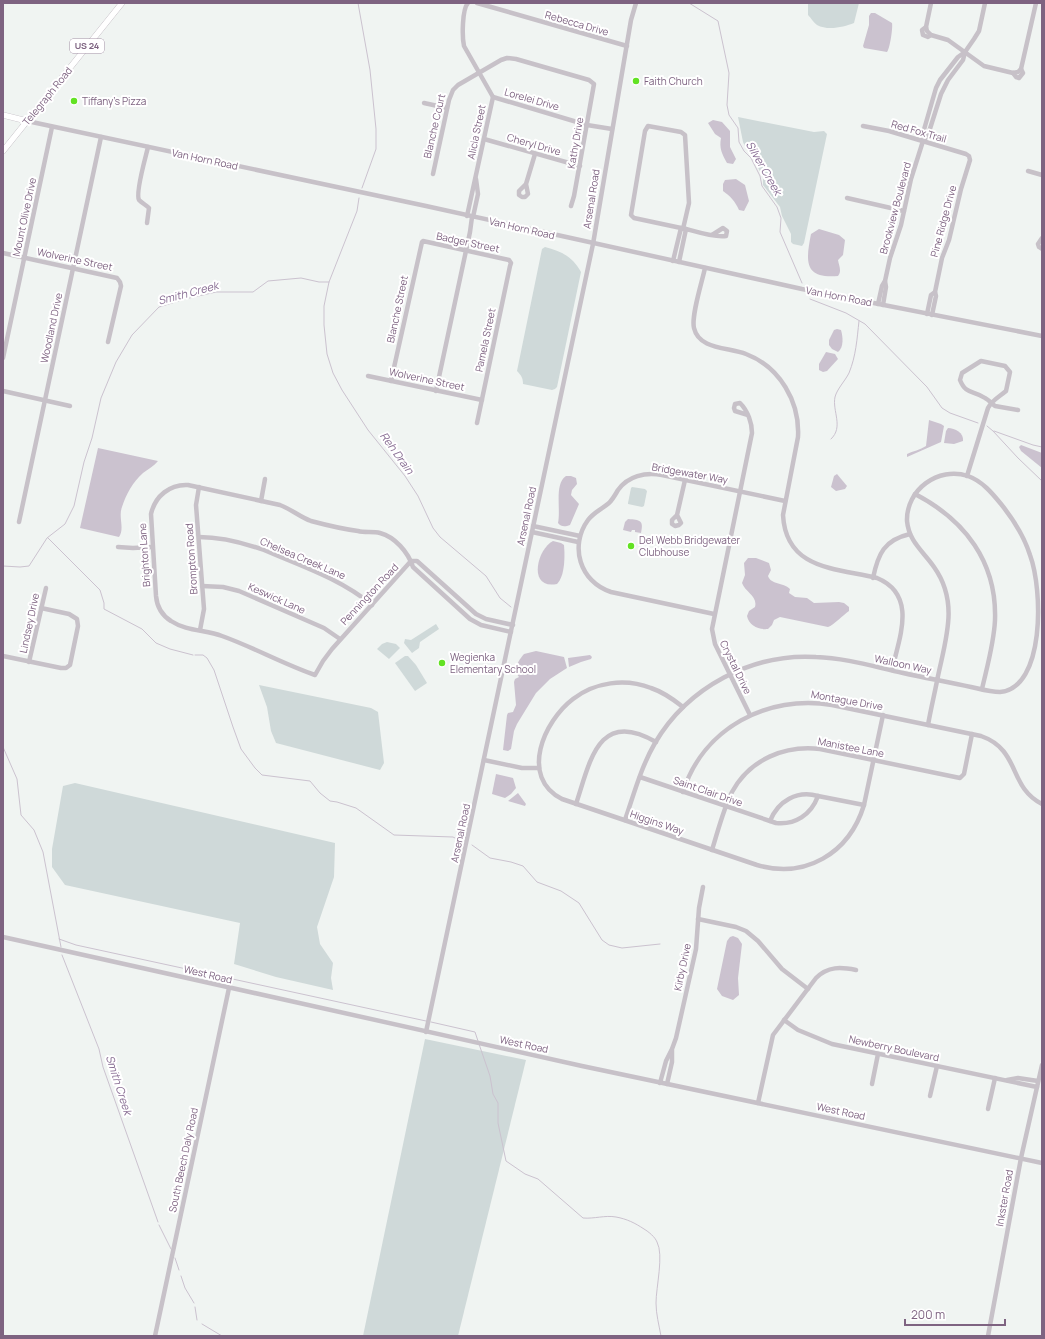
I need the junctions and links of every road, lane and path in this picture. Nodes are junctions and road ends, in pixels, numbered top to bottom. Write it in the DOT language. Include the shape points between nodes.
graph roads {
  1 [pos="122,3"];
  2 [pos="468,3"];
  3 [pos="477,3"];
  4 [pos="636,3"];
  5 [pos="931,3"];
  6 [pos="985,3"];
  7 [pos="1036,3"];
  8 [pos="626,46"];
  9 [pos="965,52"];
  10 [pos="478,73"];
  11 [pos="945,74"];
  12 [pos="950,78"];
  13 [pos="593,82"];
  14 [pos="493,97"];
  15 [pos="424,103"];
  16 [pos="447,108"];
  17 [pos="3,115"];
  18 [pos="27,121"];
  19 [pos="587,125"];
  20 [pos="863,126"];
  21 [pos="52,127"];
  22 [pos="612,129"];
  23 [pos="101,137"];
  24 [pos="484,139"];
  25 [pos="923,141"];
  26 [pos="148,147"];
  27 [pos="3,151"];
  28 [pos="535,154"];
  29 [pos="969,156"];
  30 [pos="580,166"];
  31 [pos="1028,171"];
  32 [pos="432,174"];
  33 [pos="1042,175"];
  34 [pos="526,184"];
  35 [pos="847,198"];
  36 [pos="571,206"];
  37 [pos="904,211"];
  38 [pos="471,217"];
  39 [pos="147,223"];
  40 [pos="683,229"];
  41 [pos="712,235"];
  42 [pos="1042,238"];
  43 [pos="422,242"];
  44 [pos="593,244"];
  45 [pos="1042,249"];
  46 [pos="466,250"];
  47 [pos="3,253"];
  48 [pos="24,258"];
  49 [pos="510,260"];
  50 [pos="673,261"];
  51 [pos="679,262"];
  52 [pos="73,268"];
  53 [pos="705,268"];
  54 [pos="881,304"];
  55 [pos="930,314"];
  56 [pos="1042,336"];
  57 [pos="108,342"];
  58 [pos="3,358"];
  59 [pos="368,376"];
  60 [pos="391,381"];
  61 [pos="3,391"];
  62 [pos="436,391"];
  63 [pos="45,400"];
  64 [pos="482,400"];
  65 [pos="991,403"];
  66 [pos="70,406"];
  67 [pos="1018,410"];
  68 [pos="748,415"];
  69 [pos="477,423"];
  70 [pos="967,476"];
  71 [pos="266,479"];
  72 [pos="685,480"];
  73 [pos="199,487"];
  74 [pos="740,491"];
  75 [pos="915,494"];
  76 [pos="260,501"];
  77 [pos="785,501"];
  78 [pos="677,515"];
  79 [pos="19,522"];
  80 [pos="533,526"];
  81 [pos="532,532"];
  82 [pos="910,534"];
  83 [pos="580,536"];
  84 [pos="199,537"];
  85 [pos="578,542"];
  86 [pos="118,547"];
  87 [pos="152,547"];
  88 [pos="411,561"];
  89 [pos="1042,573"];
  90 [pos="1036,574"];
  91 [pos="873,578"];
  92 [pos="439,581"];
  93 [pos="202,586"];
  94 [pos="434,586"];
  95 [pos="46,588"];
  96 [pos="463,604"];
  97 [pos="372,605"];
  98 [pos="41,608"];
  99 [pos="458,609"];
  100 [pos="714,614"];
  101 [pos="513,625"];
  102 [pos="200,630"];
  103 [pos="511,632"];
  104 [pos="340,639"];
  105 [pos="3,656"];
  106 [pos="30,662"];
  107 [pos="892,670"];
  108 [pos="729,674"];
  109 [pos="937,680"];
  110 [pos="982,689"];
  111 [pos="682,707"];
  112 [pos="750,715"];
  113 [pos="883,715"];
  114 [pos="928,725"];
  115 [pos="972,734"];
  116 [pos="656,742"];
  117 [pos="484,760"];
  118 [pos="873,760"];
  119 [pos="539,768"];
  120 [pos="640,777"];
  121 [pos="683,792"];
  122 [pos="818,796"];
  123 [pos="576,804"];
  124 [pos="1042,804"];
  125 [pos="864,805"];
  126 [pos="727,807"];
  127 [pos="625,820"];
  128 [pos="770,821"];
  129 [pos="712,850"];
  130 [pos="703,887"];
  131 [pos="698,919"];
  132 [pos="3,937"];
  133 [pos="856,970"];
  134 [pos="229,988"];
  135 [pos="808,989"];
  136 [pos="784,1020"];
  137 [pos="426,1032"];
  138 [pos="672,1049"];
  139 [pos="878,1054"];
  140 [pos="1042,1064"];
  141 [pos="937,1066"];
  142 [pos="994,1078"];
  143 [pos="1006,1080"];
  144 [pos="1038,1082"];
  145 [pos="660,1083"];
  146 [pos="667,1084"];
  147 [pos="872,1084"];
  148 [pos="1037,1087"];
  149 [pos="930,1096"];
  150 [pos="758,1103"];
  151 [pos="988,1109"];
  152 [pos="1021,1158"];
  153 [pos="1042,1163"];
  154 [pos="155,1336"];
  155 [pos="988,1336"];
  1 -- 18 [label="main road, Telegraph Road / US 24"];
  2 -- 10 [label="street, Alicia Street" via="465,8 463,42"];
  3 -- 8 [label="street, Rebecca Drive"];
  4 -- 8 [label="street, Arsenal Road"];
  5 -- 9 [label="street" via="928,31 948,40"];
  6 -- 9 [label="street, Brookview Boulevard" via="978,31"];
  7 -- 9 [label="street" via="1017,71 984,66"];
  8 -- 22 [label="street, Arsenal Road"];
  9 -- 11 [label="street, Brookview Boulevard"];
  9 -- 12 [label="street, Brookview Boulevard" via="963,60"];
  10 -- 13 [label="street, Blanche Court" via="501,60 511,58"];
  10 -- 14 [label="street, Alicia Street"];
  10 -- 16 [label="street, Blanche Court" via="453,90"];
  11 -- 12 [label="street"];
  11 -- 25 [label="street, Brookview Boulevard" via="934,96"];
  12 -- 25 [label="street, Brookview Boulevard"];
  13 -- 19 [label="street, Kathy Drive"];
  14 -- 19 [label="street, Lorelei Drive"];
  14 -- 24 [label="street, Alicia Street"];
  15 -- 16 [label="street"];
  16 -- 32 [label="street, Blanche Court"];
  17 -- 18 [label="main road, Van Horn Road"];
  18 -- 21 [label="street, Van Horn Road"];
  18 -- 27 [label="main road, Telegraph Road / US 24"];
  19 -- 22 [label="street, Lorelei Drive"];
  19 -- 30 [label="street, Kathy Drive"];
  20 -- 25 [label="street, Red Fox Trail"];
  21 -- 23 [label="street, Van Horn Road"];
  21 -- 48 [label="street, Mount Olive Drive"];
  22 -- 44 [label="street, Arsenal Road"];
  23 -- 26 [label="street, Van Horn Road"];
  23 -- 52 [label="street, Woodland Drive"];
  24 -- 28 [label="street, Cheryl Drive"];
  24 -- 38 [label="street, Alicia Street" via="476,177 478,194"];
  25 -- 29 [label="street, Red Fox Trail"];
  25 -- 37 [label="street, Brookview Boulevard"];
  26 -- 38 [label="street, Van Horn Road"];
  26 -- 39 [label="street" via="138,195 140,202 150,208"];
  28 -- 30 [label="street, Cheryl Drive"];
  28 -- 34 [label="street"];
  29 -- 55 [label="street, Pine Ridge Drive"];
  30 -- 36 [label="street, Kathy Drive"];
  31 -- 33 [label="street"];
  35 -- 37 [label="street"];
  37 -- 54 [label="street, Brookview Boulevard" via="890,258"];
  38 -- 44 [label="street, Van Horn Road"];
  38 -- 46 [label="street, Alicia Street"];
  40 -- 40 [label="street" via="634,218 631,215 645,131 648,126 685,135 689,199"];
  40 -- 41 [label="street"];
  40 -- 50 [label="street"];
  40 -- 51 [label="street"];
  42 -- 45 [label="street" via="1038,244"];
  43 -- 46 [label="street, Badger Street"];
  43 -- 60 [label="street, Blanche Street"];
  44 -- 50 [label="street, Van Horn Road"];
  44 -- 80 [label="street, Arsenal Road"];
  46 -- 49 [label="street, Badger Street"];
  46 -- 62 [label="street, Alicia Street"];
  47 -- 48 [label="street, Wolverine Street"];
  48 -- 52 [label="street, Wolverine Street"];
  48 -- 58 [label="street, Mount Olive Drive"];
  49 -- 64 [label="street, Pamela Street"];
  50 -- 51 [label="street, Van Horn Road"];
  51 -- 53 [label="street, Van Horn Road"];
  52 -- 57 [label="street, Wolverine Street" via="119,280 121,286"];
  52 -- 63 [label="street, Woodland Drive"];
  53 -- 54 [label="street, Van Horn Road"];
  53 -- 77 [label="street" via="693,320 696,334 707,344 739,351 759,361 778,377 793,403 798,437"];
  54 -- 55 [label="street, Van Horn Road"];
  55 -- 56 [label="street, Van Horn Road"];
  59 -- 60 [label="street, Wolverine Street"];
  60 -- 62 [label="street, Wolverine Street"];
  61 -- 63 [label="street"];
  62 -- 64 [label="street, Wolverine Street"];
  63 -- 66 [label="street"];
  63 -- 79 [label="street, Woodland Drive"];
  64 -- 69 [label="street, Pamela Street"];
  65 -- 65 [label="street" via="1006,391 1010,372 1005,366 981,361 962,373 960,380 967,391 983,396"];
  65 -- 67 [label="street"];
  65 -- 70 [label="street" via="985,414"];
  68 -- 74 [label="street, Crystal Drive" via="752,433"];
  70 -- 75 [label="street" via="939,476 925,483"];
  70 -- 90 [label="street, Walloon Way" via="982,484 1015,523 1026,544"];
  71 -- 76 [label="street"];
  72 -- 74 [label="street, Bridgewater Way"];
  72 -- 78 [label="street"];
  72 -- 83 [label="street, Bridgewater Way" via="654,474 630,479 611,502 592,516"];
  73 -- 76 [label="street, Brighton Lane"];
  73 -- 84 [label="street, Brompton Road" via="196,502"];
  73 -- 87 [label="street, Brighton Lane" via="174,487 156,500 150,517"];
  74 -- 77 [label="street, Bridgewater Way"];
  74 -- 100 [label="street, Crystal Drive"];
  75 -- 82 [label="street" via="908,515"];
  75 -- 110 [label="street" via="940,508 961,527 975,546 989,575 995,620"];
  76 -- 88 [label="street, Brighton Lane" via="285,507 311,521 359,532 383,534 398,544"];
  77 -- 91 [label="street" via="785,527 791,543 801,555 819,566"];
  80 -- 81 [label="street, Arsenal Road"];
  80 -- 83 [label="street"];
  81 -- 85 [label="street"];
  81 -- 101 [label="street, Arsenal Road"];
  82 -- 91 [label="street" via="894,540 885,547 878,558"];
  82 -- 109 [label="street" via="918,549 938,574 948,602 948,627"];
  83 -- 85 [label="street, Bridgewater Way"];
  84 -- 93 [label="street, Brompton Road"];
  84 -- 97 [label="street, Chelsea Creek Lane" via="212,537 264,550 344,585"];
  85 -- 100 [label="street, Bridgewater Way" via="584,570 590,579 603,589"];
  86 -- 87 [label="street"];
  87 -- 102 [label="street, Brighton Lane" via="157,604 174,623"];
  88 -- 92 [label="street" via="417,562"];
  88 -- 94 [label="street, Brighton Lane" via="413,567"];
  88 -- 97 [label="street, Pennington Road"];
  89 -- 90 [label="street"];
  90 -- 110 [label="street, Walloon Way" via="1040,624 1032,670 1021,684 1010,690 997,692"];
  91 -- 107 [label="street" via="885,582 895,590 902,607 902,625"];
  92 -- 94 [label="street"];
  92 -- 96 [label="street"];
  93 -- 102 [label="street, Brompton Road" via="204,613"];
  93 -- 104 [label="street, Keswick Lane" via="239,591 324,628"];
  94 -- 99 [label="street, Brighton Lane"];
  95 -- 98 [label="street, Lindsey Drive"];
  96 -- 99 [label="street"];
  96 -- 101 [label="street" via="483,618"];
  97 -- 104 [label="street, Pennington Road"];
  98 -- 106 [label="street, Lindsey Drive"];
  98 -- 106 [label="street" via="69,614 77,619 71,661 68,666 61,668"];
  99 -- 103 [label="street, Brighton Lane" via="481,625"];
  100 -- 108 [label="street, Crystal Drive" via="713,639"];
  101 -- 103 [label="street, Arsenal Road"];
  102 -- 104 [label="street, Brighton Lane" via="222,636 315,675 322,661"];
  103 -- 117 [label="street, Arsenal Road"];
  105 -- 106 [label="street"];
  107 -- 108 [label="street, Walloon Way" via="836,659 800,656 766,661"];
  107 -- 109 [label="street, Walloon Way"];
  108 -- 111 [label="street, Walloon Way"];
  108 -- 112 [label="street, Crystal Drive"];
  109 -- 110 [label="street, Walloon Way"];
  109 -- 114 [label="street"];
  111 -- 116 [label="street, Walloon Way"];
  111 -- 119 [label="street, Higgins Way" via="663,693 640,684 619,682 594,688 573,699 553,720 539,756"];
  112 -- 113 [label="street, Montague Drive" via="780,705 806,702"];
  112 -- 121 [label="street, Montague Drive" via="725,731 705,751"];
  113 -- 114 [label="street, Montague Drive"];
  113 -- 118 [label="street, Higgins Way"];
  114 -- 115 [label="street, Montague Drive"];
  115 -- 118 [label="street, Manistee Lane" via="961,778"];
  115 -- 124 [label="street, Montague Drive" via="990,739 1001,748 1008,756 1022,787"];
  116 -- 120 [label="street, Walloon Way"];
  116 -- 123 [label="street" via="640,733 628,731 612,734 603,740 593,753"];
  117 -- 119 [label="street" via="522,768"];
  117 -- 137 [label="street, Arsenal Road"];
  118 -- 125 [label="street, Higgins Way"];
  118 -- 126 [label="street, Manistee Lane" via="815,748 781,752 761,762 747,773 734,790"];
  119 -- 123 [label="street, Higgins Way" via="543,782 551,792"];
  120 -- 121 [label="street, Saint Clair Drive"];
  120 -- 127 [label="street, Walloon Way"];
  121 -- 126 [label="street, Saint Clair Drive"];
  122 -- 125 [label="street"];
  122 -- 128 [label="street" via="805,794 788,798"];
  122 -- 128 [label="street, Saint Clair Drive" via="812,808 798,820 783,823"];
  123 -- 127 [label="street, Higgins Way"];
  125 -- 129 [label="street, Higgins Way" via="855,827 844,842 826,857 808,865 775,869"];
  126 -- 128 [label="street, Saint Clair Drive"];
  126 -- 129 [label="street, Manistee Lane"];
  127 -- 129 [label="street, Higgins Way"];
  130 -- 131 [label="street, Kirby Drive"];
  131 -- 135 [label="street" via="746,931 782,969"];
  131 -- 138 [label="street, Kirby Drive" via="696,949"];
  132 -- 134 [label="street, West Road"];
  133 -- 135 [label="street" via="830,969 819,975"];
  134 -- 137 [label="street, West Road"];
  134 -- 154 [label="street, South Beech Daly Road"];
  135 -- 136 [label="street"];
  136 -- 139 [label="street, Newberry Boulevard" via="798,1030 832,1044"];
  136 -- 150 [label="street" via="774,1035"];
  137 -- 145 [label="street, West Road"];
  138 -- 145 [label="street, Kirby Drive"];
  138 -- 146 [label="street, Kirby Drive"];
  139 -- 141 [label="street, Newberry Boulevard"];
  139 -- 147 [label="street"];
  140 -- 144 [label="street, Inkster Road"];
  141 -- 142 [label="street, Newberry Boulevard"];
  141 -- 149 [label="street"];
  142 -- 143 [label="street, Newberry Boulevard"];
  142 -- 151 [label="street"];
  143 -- 144 [label="street, Newberry Boulevard" via="1018,1078"];
  143 -- 148 [label="street, Newberry Boulevard"];
  144 -- 148 [label="street, Inkster Road"];
  145 -- 146 [label="street, West Road"];
  146 -- 150 [label="street, West Road"];
  148 -- 152 [label="street, Inkster Road"];
  150 -- 152 [label="street, West Road"];
  152 -- 153 [label="street, West Road"];
  152 -- 155 [label="street, Inkster Road"];
}
